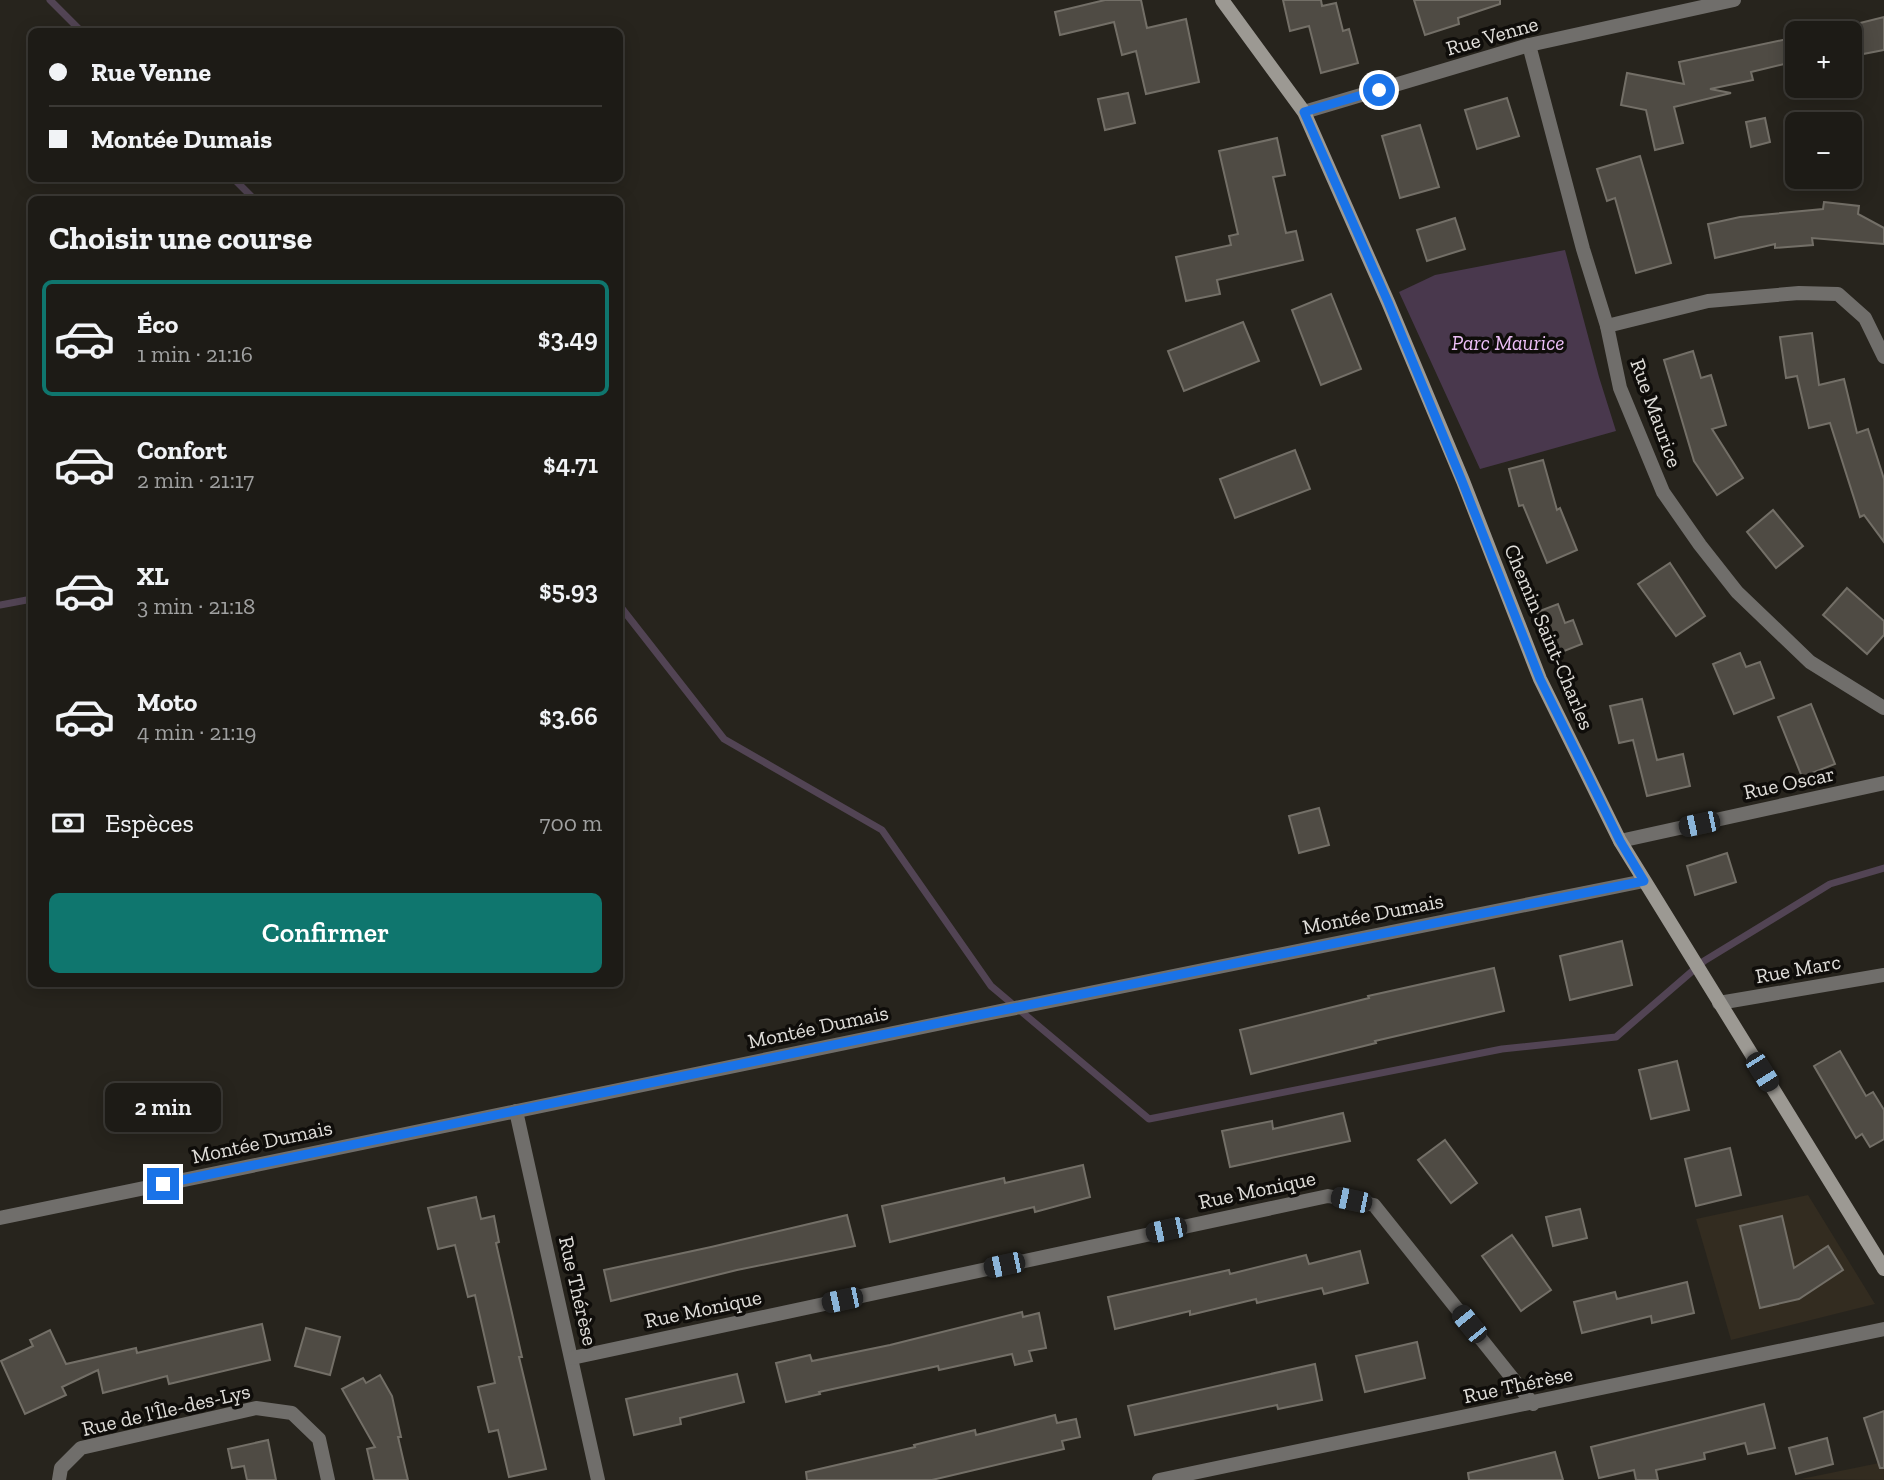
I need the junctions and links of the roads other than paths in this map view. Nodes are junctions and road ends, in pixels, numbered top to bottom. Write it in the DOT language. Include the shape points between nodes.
graph roads {
  1 [pos="1222,0"];
  2 [pos="1734,0"];
  3 [pos="1530,46"];
  4 [pos="1304,112"];
  5 [pos="1606,326"];
  6 [pos="1884,357"];
  7 [pos="1884,708"];
  8 [pos="1884,783"];
  9 [pos="1620,841"];
  10 [pos="1644,881"];
  11 [pos="1884,975"];
  12 [pos="1719,1003"];
  13 [pos="516,1111"];
  14 [pos="0,1218"];
  15 [pos="1884,1269"];
  16 [pos="1884,1329"];
  17 [pos="572,1359"];
  18 [pos="1533,1404"];
  19 [pos="60,1474"];
  20 [pos="327,1480"];
  21 [pos="598,1480"];
  22 [pos="1159,1480"];
  1 -- 4 [label="main road, Chemin Saint-Charles"];
  2 -- 3 [label="street, Rue Venne"];
  3 -- 4 [label="street, Rue Venne"];
  3 -- 5 [label="street, Rue Maurice"];
  4 -- 9 [label="main road, Chemin Saint-Charles" via="1388,302 1540,679"];
  5 -- 6 [label="street" via="1708,301 1838,294 1865,318"];
  5 -- 7 [label="street, Rue Maurice" via="1620,388 1663,492 1700,545 1737,592 1810,662"];
  8 -- 9 [label="street, Rue Oscar"];
  9 -- 10 [label="main road, Chemin Saint-Charles"];
  10 -- 12 [label="main road, Chemin Saint-Charles"];
  10 -- 13 [label="street, Montée Dumais"];
  11 -- 12 [label="street, Rue Marc"];
  12 -- 15 [label="main road, Chemin Saint-Charles"];
  13 -- 14 [label="street, Montée Dumais"];
  13 -- 17 [label="street, Rue Thérèse"];
  16 -- 18 [label="street, Rue Thérèse"];
  17 -- 18 [label="street, Rue Monique" via="1328,1196 1374,1205"];
  17 -- 21 [label="street, Rue Thérèse"];
  18 -- 22 [label="street, Rue Thérèse"];
  19 -- 20 [label="street, Rue de l'Île-des-Lys" via="81,1448 256,1408 292,1413 319,1439"];
}
